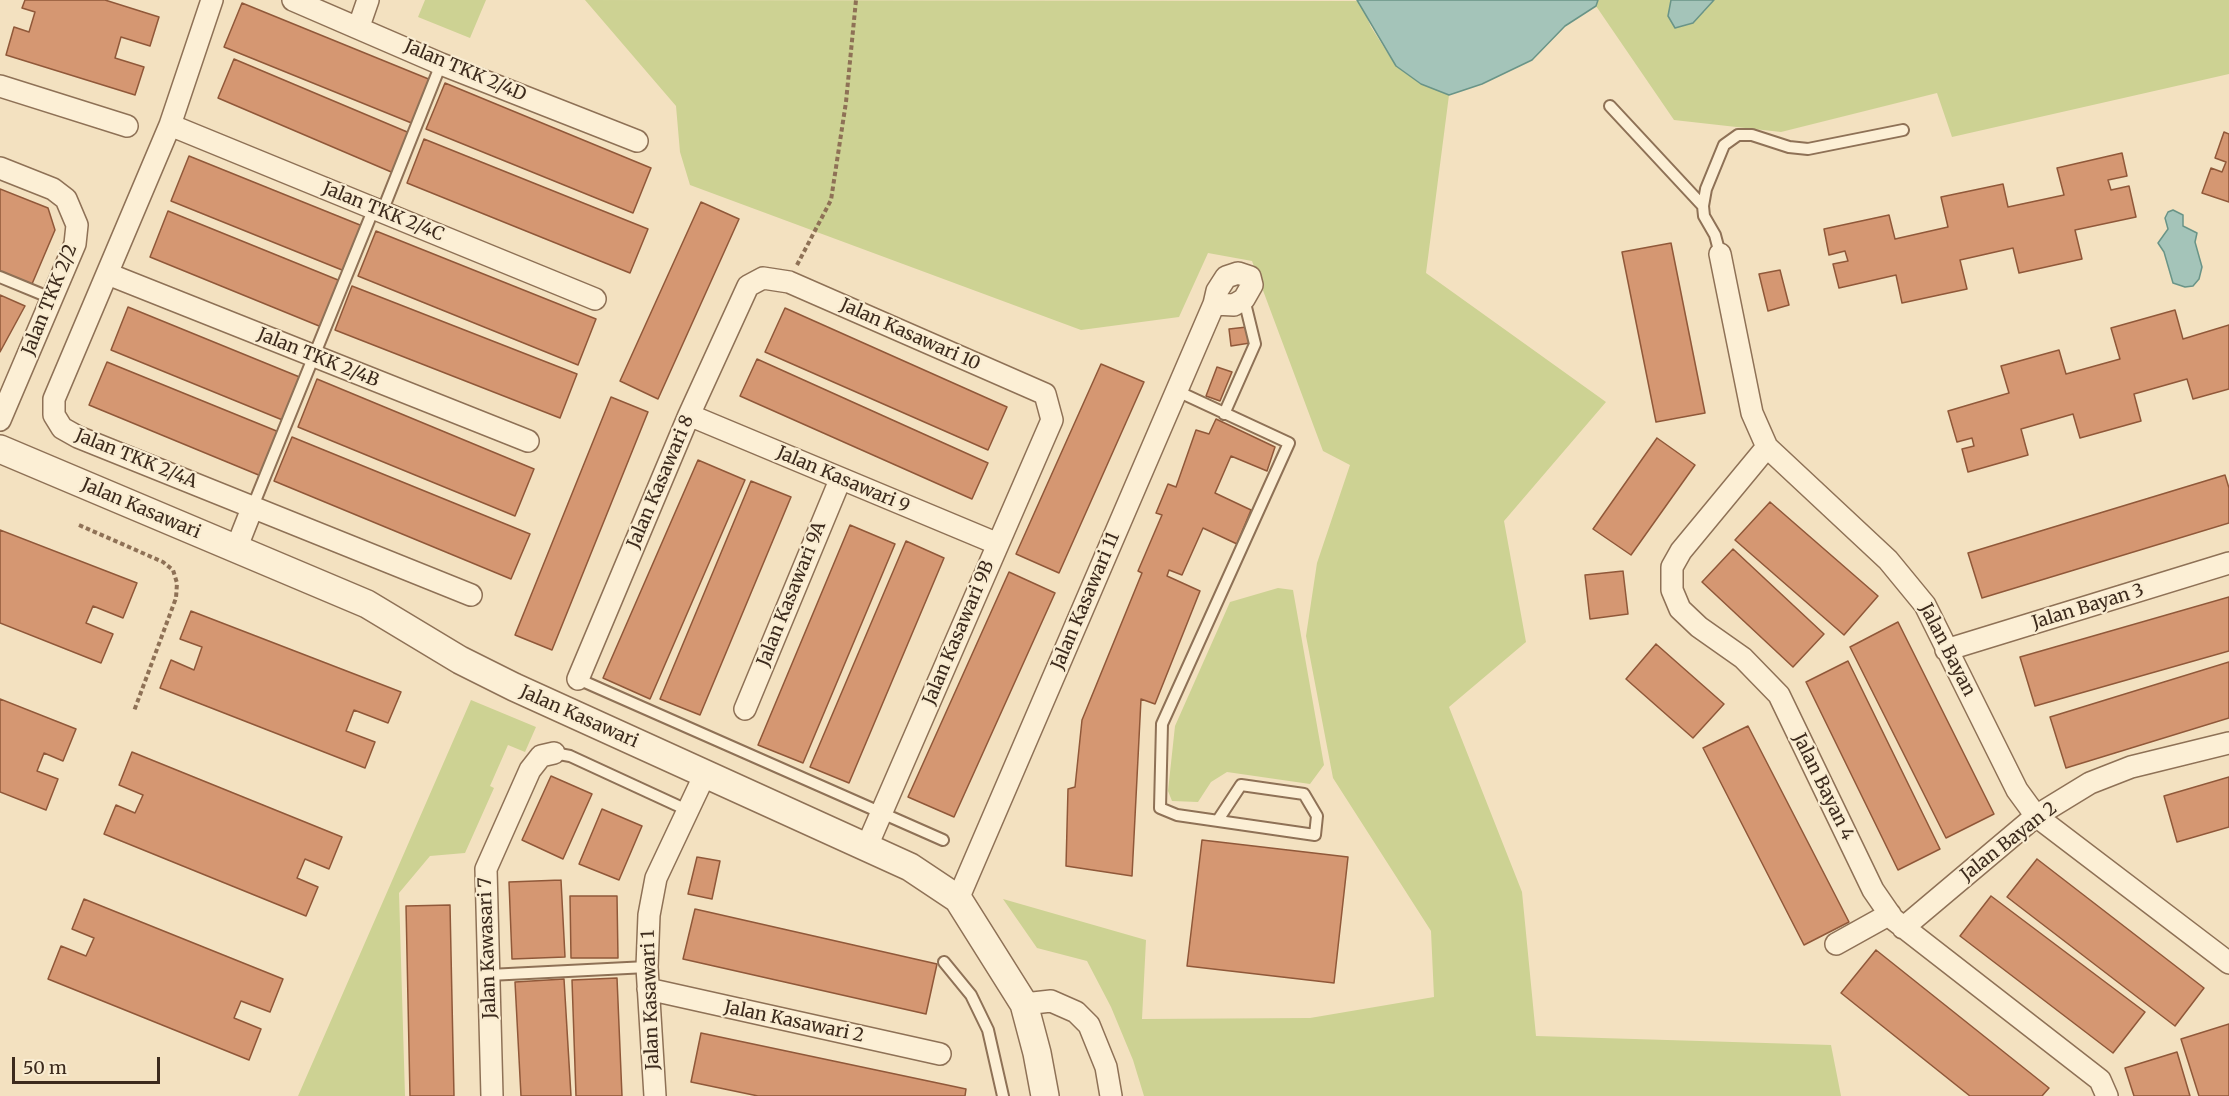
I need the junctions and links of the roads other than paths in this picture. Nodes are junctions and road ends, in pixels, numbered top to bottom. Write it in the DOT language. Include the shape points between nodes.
graph roads {
  1 [pos="212,0"];
  2 [pos="293,0"];
  3 [pos="368,0"];
  4 [pos="359,26"];
  5 [pos="441,64"];
  6 [pos="0,86"];
  7 [pos="1610,106"];
  8 [pos="170,125"];
  9 [pos="127,126"];
  10 [pos="1903,130"];
  11 [pos="637,141"];
  12 [pos="0,168"];
  13 [pos="1703,206"];
  14 [pos="378,210"];
  15 [pos="1720,254"];
  16 [pos="108,273"];
  17 [pos="0,277"];
  18 [pos="748,286"];
  19 [pos="51,298"];
  20 [pos="595,298"];
  21 [pos="1244,298"];
  22 [pos="314,357"];
  23 [pos="1176,392"];
  24 [pos="2,407"];
  25 [pos="1224,414"];
  26 [pos="689,415"];
  27 [pos="1052,420"];
  28 [pos="528,441"];
  29 [pos="1767,447"];
  30 [pos="0,449"];
  31 [pos="840,480"];
  32 [pos="253,506"];
  33 [pos="998,544"];
  34 [pos="236,549"];
  35 [pos="2229,564"];
  36 [pos="471,595"];
  37 [pos="1946,650"];
  38 [pos="578,680"];
  39 [pos="745,709"];
  40 [pos="2229,743"];
  41 [pos="554,753"];
  42 [pos="706,772"];
  43 [pos="687,810"];
  44 [pos="882,812"];
  45 [pos="2036,816"];
  46 [pos="1218,820"];
  47 [pos="943,840"];
  48 [pos="867,846"];
  49 [pos="958,899"];
  50 [pos="1897,921"];
  51 [pos="1836,944"];
  52 [pos="944,962"];
  53 [pos="2229,963"];
  54 [pos="647,967"];
  55 [pos="489,975"];
  56 [pos="648,989"];
  57 [pos="1024,1004"];
  58 [pos="940,1054"];
  59 [pos="492,1096"];
  60 [pos="655,1096"];
  61 [pos="1003,1096"];
  62 [pos="1045,1096"];
  63 [pos="1111,1096"];
  64 [pos="2107,1096"];
  1 -- 8 [label="street, Jalan TKK 2/4A"];
  2 -- 4 [label="street, Jalan TKK 2/4D"];
  3 -- 4 [label="street"];
  4 -- 5 [label="street, Jalan TKK 2/4D"];
  5 -- 11 [label="street, Jalan TKK 2/4D"];
  5 -- 14 [label="lane"];
  6 -- 9 [label="street"];
  7 -- 13 [label="lane"];
  8 -- 14 [label="street, Jalan TKK 2/4C"];
  8 -- 16 [label="street, Jalan TKK 2/4A"];
  10 -- 13 [label="lane" via="1808,149 1738,135 1724,145"];
  12 -- 19 [label="street, Jalan TKK 2/2" via="53,189 74,212 75,244"];
  13 -- 15 [label="lane, Jalan Bayan"];
  14 -- 20 [label="street, Jalan TKK 2/4C"];
  14 -- 22 [label="lane"];
  15 -- 29 [label="street, Jalan Bayan" via="1752,413"];
  16 -- 22 [label="street, Jalan TKK 2/4B"];
  16 -- 32 [label="street, Jalan TKK 2/4A" via="54,399 54,415 62,428"];
  17 -- 19 [label="lane"];
  18 -- 26 [label="street, Jalan Kasawari 8"];
  18 -- 27 [label="street, Jalan Kasawari 10" via="763,278 789,282 1045,394"];
  19 -- 24 [label="street, Jalan TKK 2/2"];
  21 -- 23 [label="street, Jalan Kasawari 11" via="1252,285 1250,277 1238,273 1226,277"];
  21 -- 25 [label="lane" via="1255,344"];
  22 -- 28 [label="street, Jalan TKK 2/4B"];
  22 -- 32 [label="lane"];
  23 -- 25 [label="lane"];
  23 -- 49 [label="street, Jalan Kasawari 11"];
  25 -- 46 [label="lane" via="1289,443 1162,724 1160,808 1177,815"];
  26 -- 31 [label="street, Jalan Kasawari 9"];
  26 -- 38 [label="street, Jalan Kasawari 8"];
  27 -- 33 [label="street, Jalan Kasawari 9B"];
  29 -- 37 [label="street, Jalan Bayan" via="1908,582 1925,605"];
  29 -- 50 [label="street, Jalan Bayan 4" via="1681,551 1672,567 1672,590 1680,609 1743,658 1779,695 1873,890"];
  30 -- 34 [label="street, Jalan Kasawari"];
  31 -- 33 [label="street, Jalan Kasawari 9"];
  31 -- 39 [label="street, Jalan Kasawari 9A"];
  32 -- 34 [label="street"];
  32 -- 36 [label="street, Jalan TKK 2/4A"];
  33 -- 44 [label="street, Jalan Kasawari 9B"];
  34 -- 42 [label="street, Jalan Kasawari" via="367,604 460,660 514,687"];
  35 -- 37 [label="street, Jalan Bayan 3"];
  37 -- 45 [label="street, Jalan Bayan" via="2017,790"];
  38 -- 44 [label="lane"];
  40 -- 45 [label="street, Jalan Bayan 2" via="2131,767 2090,783"];
  41 -- 43 [label="lane" via="570,756"];
  41 -- 55 [label="street, Jalan Kawasari 7" via="541,756 530,770 486,869"];
  42 -- 43 [label="street, Jalan Kasawari 1"];
  42 -- 48 [label="street, Jalan Kasawari"];
  43 -- 54 [label="street, Jalan Kasawari 1" via="656,878 649,915"];
  44 -- 47 [label="lane"];
  44 -- 48 [label="street, Jalan Kasawari 9B"];
  45 -- 50 [label="street, Jalan Bayan 2"];
  45 -- 53 [label="street, Jalan Bayan"];
  46 -- 46 [label="lane" via="1241,785 1304,794 1317,816 1315,835"];
  48 -- 49 [label="street, Jalan Kasawari" via="910,867"];
  49 -- 57 [label="street, Jalan Kasawari"];
  50 -- 51 [label="street, Jalan Bayan 2"];
  50 -- 64 [label="street, Jalan Bayan 4" via="2100,1080"];
  52 -- 61 [label="lane" via="971,995 987,1030"];
  54 -- 55 [label="lane"];
  54 -- 56 [label="street, Jalan Kasawari 1"];
  55 -- 59 [label="street, Jalan Kawasari 7"];
  56 -- 58 [label="street, Jalan Kasawari 2"];
  56 -- 60 [label="street, Jalan Kasawari 1"];
  57 -- 62 [label="street, Jalan Kasawari"];
  57 -- 63 [label="street" via="1051,1001 1076,1012 1089,1025 1106,1067"];
}
